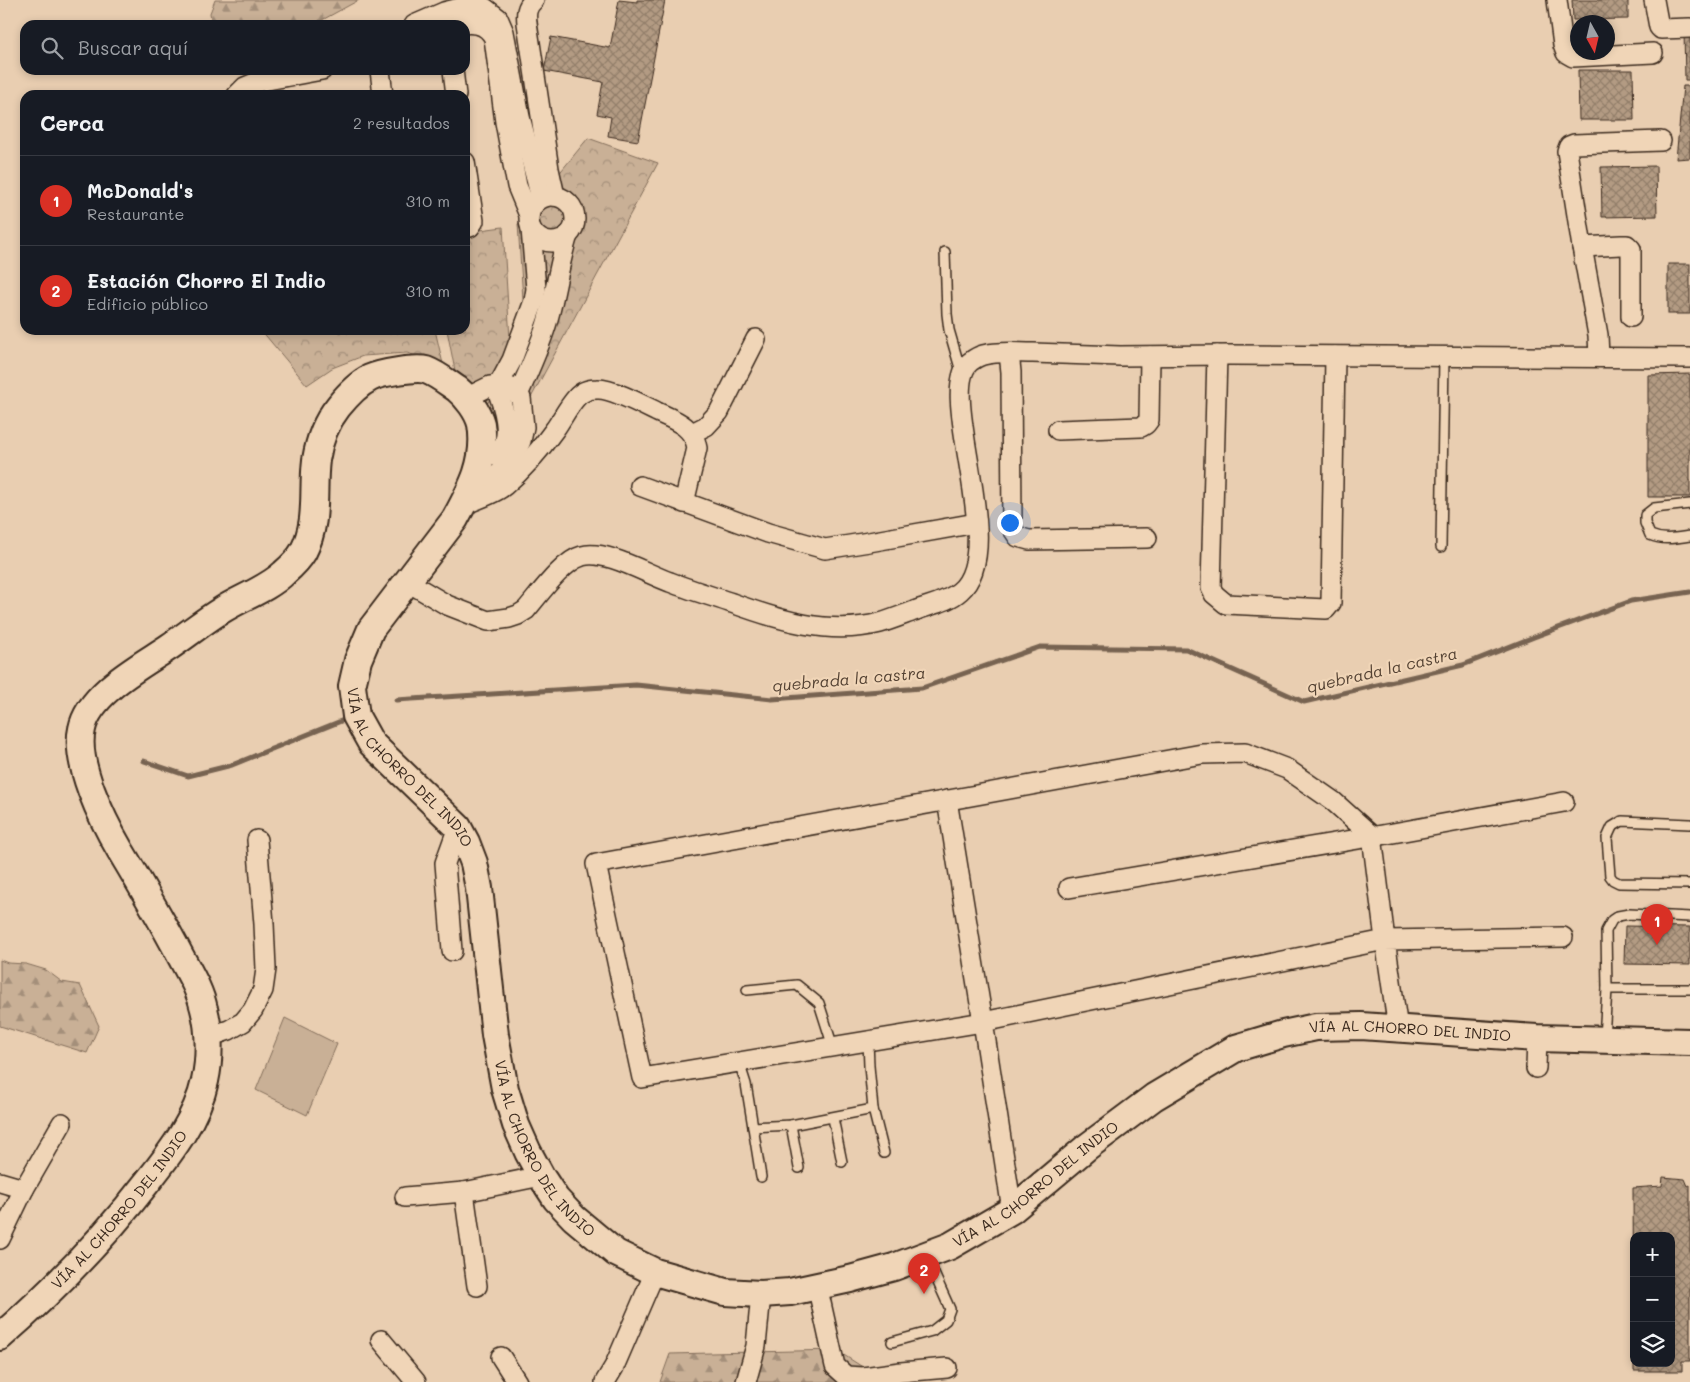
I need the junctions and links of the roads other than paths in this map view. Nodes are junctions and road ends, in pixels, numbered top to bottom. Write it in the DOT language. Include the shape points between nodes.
graph roads {
  1 [pos="534,0"];
  2 [pos="1557,0"];
  3 [pos="1654,0"];
  4 [pos="449,20"];
  5 [pos="1690,28"];
  6 [pos="1653,53"];
  7 [pos="295,75"];
  8 [pos="381,75"];
  9 [pos="454,75"];
  10 [pos="242,90"];
  11 [pos="382,90"];
  12 [pos="455,90"];
  13 [pos="512,120"];
  14 [pos="1661,141"];
  15 [pos="470,195"];
  16 [pos="548,197"];
  17 [pos="530,222"];
  18 [pos="470,227"];
  19 [pos="568,235"];
  20 [pos="1582,247"];
  21 [pos="945,252"];
  22 [pos="1631,317"];
  23 [pos="756,339"];
  24 [pos="1009,353"];
  25 [pos="1217,355"];
  26 [pos="1150,356"];
  27 [pos="1335,356"];
  28 [pos="1444,356"];
  29 [pos="1599,357"];
  30 [pos="1690,358"];
  31 [pos="962,375"];
  32 [pos="497,386"];
  33 [pos="518,395"];
  34 [pos="466,398"];
  35 [pos="1058,430"];
  36 [pos="692,433"];
  37 [pos="478,470"];
  38 [pos="640,486"];
  39 [pos="684,503"];
  40 [pos="1690,504"];
  41 [pos="463,505"];
  42 [pos="976,523"];
  43 [pos="1690,536"];
  44 [pos="1147,538"];
  45 [pos="1441,547"];
  46 [pos="408,582"];
  47 [pos="947,800"];
  48 [pos="1564,802"];
  49 [pos="1690,824"];
  50 [pos="458,826"];
  51 [pos="1372,836"];
  52 [pos="257,840"];
  53 [pos="1690,884"];
  54 [pos="1069,888"];
  55 [pos="1690,917"];
  56 [pos="1563,937"];
  57 [pos="1385,940"];
  58 [pos="452,951"];
  59 [pos="1607,989"];
  60 [pos="1690,989"];
  61 [pos="747,990"];
  62 [pos="983,1022"];
  63 [pos="1398,1028"];
  64 [pos="208,1037"];
  65 [pos="1537,1038"];
  66 [pos="1604,1040"];
  67 [pos="1687,1040"];
  68 [pos="868,1041"];
  69 [pos="833,1047"];
  70 [pos="739,1062"];
  71 [pos="1536,1068"];
  72 [pos="873,1109"];
  73 [pos="834,1118"];
  74 [pos="62,1123"];
  75 [pos="791,1125"];
  76 [pos="754,1126"];
  77 [pos="884,1153"];
  78 [pos="842,1162"];
  79 [pos="799,1168"];
  80 [pos="541,1176"];
  81 [pos="760,1177"];
  82 [pos="0,1182"];
  83 [pos="24,1189"];
  84 [pos="464,1192"];
  85 [pos="405,1197"];
  86 [pos="1012,1210"];
  87 [pos="0,1239"];
  88 [pos="925,1256"];
  89 [pos="655,1272"];
  90 [pos="477,1286"];
  91 [pos="817,1286"];
  92 [pos="761,1294"];
  93 [pos="0,1337"];
  94 [pos="382,1340"];
  95 [pos="892,1342"];
  96 [pos="501,1357"];
  97 [pos="948,1368"];
  98 [pos="416,1382"];
  99 [pos="517,1382"];
  100 [pos="605,1382"];
  101 [pos="746,1382"];
  1 -- 16 [label="street" via="526,12 526,23 548,159"];
  2 -- 6 [label="street" via="1563,45 1566,53 1573,57"];
  3 -- 5 [label="street" via="1661,29"];
  4 -- 13 [label="street" via="464,7 485,8 498,18 504,32"];
  7 -- 10 [label="street" via="257,82"];
  8 -- 11 [label="street"];
  9 -- 12 [label="street"];
  13 -- 16 [label="street"];
  13 -- 17 [label="street" via="518,186"];
  14 -- 20 [label="street" via="1569,146 1567,151"];
  15 -- 18 [label="street" via="474,221"];
  16 -- 17 [label="street" via="531,208"];
  16 -- 19 [label="street" via="562,198 572,208 574,223"];
  17 -- 19 [label="street" via="535,234 548,241"];
  17 -- 32 [label="street" via="536,289 534,301 512,360"];
  19 -- 33 [label="street" via="548,319"];
  20 -- 22 [label="street" via="1627,245 1631,249"];
  20 -- 29 [label="street"];
  21 -- 31 [label="lane" via="949,330"];
  23 -- 36 [label="street" via="719,412 706,426"];
  24 -- 26 [label="street"];
  24 -- 31 [label="street" via="977,357 965,367"];
  24 -- 44 [label="street" via="1012,528 1018,537 1028,540"];
  25 -- 26 [label="street"];
  25 -- 27 [label="street"];
  25 -- 27 [label="street" via="1214,594 1226,604 1326,609 1331,603"];
  26 -- 35 [label="street" via="1149,420 1146,424 1141,427"];
  27 -- 28 [label="street"];
  28 -- 29 [label="street"];
  28 -- 45 [label="lane"];
  29 -- 30 [label="street"];
  31 -- 42 [label="street" via="960,406"];
  32 -- 33 [label="street" via="512,388"];
  32 -- 34 [label="street"];
  32 -- 37 [label="street" via="507,433 504,444"];
  33 -- 37 [label="street" via="524,427 511,462 493,479"];
  34 -- 37 [label="street, VÍA AL CHORRO DEL INDIO" via="480,418 483,438"];
  34 -- 64 [label="street, VÍA AL CHORRO DEL INDIO" via="425,370 397,371 370,378 352,391 334,414 320,442 311,530 302,555 282,576 222,610 114,685 88,713 82,728 81,744 85,771 96,801 199,991"];
  36 -- 39 [label="street" via="697,448"];
  36 -- 41 [label="street" via="678,422 638,403 604,389 588,390 576,398 528,465 502,488"];
  37 -- 41 [label="street, VÍA AL CHORRO DEL INDIO"];
  38 -- 39 [label="street"];
  39 -- 42 [label="street" via="768,533 825,548"];
  40 -- 43 [label="lane" via="1654,508 1645,515 1650,535 1659,539"];
  41 -- 46 [label="street, VÍA AL CHORRO DEL INDIO"];
  42 -- 46 [label="street" via="974,569 962,590 880,623 860,626 821,626 785,621 671,583 600,554 583,555 571,561 526,610 509,618 488,621 447,605"];
  46 -- 50 [label="street, VÍA AL CHORRO DEL INDIO" via="371,630 358,660 352,686 356,716 371,743"];
  47 -- 51 [label="street" via="1202,754 1245,753 1287,769 1333,801"];
  47 -- 62 [label="street"];
  47 -- 70 [label="street" via="596,864 642,1078"];
  48 -- 51 [label="street"];
  49 -- 53 [label="lane" via="1622,821 1612,827 1607,838 1613,880 1619,883"];
  50 -- 58 [label="street" via="445,863"];
  50 -- 80 [label="street, VÍA AL CHORRO DEL INDIO" via="471,856 479,888 495,1035 505,1089 516,1125"];
  51 -- 54 [label="street"];
  51 -- 57 [label="street"];
  52 -- 64 [label="street" via="266,970 263,990 243,1022"];
  55 -- 59 [label="lane" via="1628,914 1612,920 1606,931"];
  56 -- 57 [label="street"];
  57 -- 62 [label="street"];
  57 -- 63 [label="street"];
  59 -- 60 [label="lane"];
  59 -- 66 [label="lane"];
  61 -- 69 [label="lane" via="797,986 819,1003"];
  62 -- 68 [label="street"];
  62 -- 86 [label="street"];
  63 -- 65 [label="street, VÍA AL CHORRO DEL INDIO"];
  63 -- 86 [label="street, VÍA AL CHORRO DEL INDIO" via="1316,1027 1236,1048 1154,1097 1087,1147"];
  64 -- 93 [label="street, VÍA AL CHORRO DEL INDIO" via="205,1081 196,1107 170,1153 96,1244"];
  65 -- 66 [label="street, VÍA AL CHORRO DEL INDIO"];
  65 -- 71 [label="street"];
  66 -- 67 [label="street, VÍA AL CHORRO DEL INDIO"];
  68 -- 69 [label="street"];
  68 -- 72 [label="lane"];
  69 -- 70 [label="street"];
  70 -- 76 [label="lane"];
  72 -- 73 [label="lane"];
  72 -- 77 [label="lane"];
  73 -- 75 [label="lane"];
  73 -- 78 [label="lane"];
  74 -- 83 [label="street"];
  75 -- 76 [label="lane"];
  75 -- 79 [label="lane"];
  76 -- 81 [label="lane"];
  80 -- 84 [label="street"];
  80 -- 89 [label="street, VÍA AL CHORRO DEL INDIO" via="556,1199 593,1235 616,1253"];
  82 -- 83 [label="street"];
  83 -- 87 [label="street"];
  84 -- 85 [label="street"];
  84 -- 90 [label="street"];
  86 -- 88 [label="street, VÍA AL CHORRO DEL INDIO" via="950,1246"];
  88 -- 91 [label="street, VÍA AL CHORRO DEL INDIO"];
  88 -- 95 [label="lane" via="950,1308 946,1320 932,1331"];
  89 -- 92 [label="street, VÍA AL CHORRO DEL INDIO" via="726,1292"];
  89 -- 100 [label="street"];
  91 -- 92 [label="street, VÍA AL CHORRO DEL INDIO"];
  91 -- 97 [label="street" via="835,1366 846,1376"];
  92 -- 101 [label="street" via="756,1346"];
  94 -- 98 [label="street"];
  96 -- 99 [label="street"];
}
